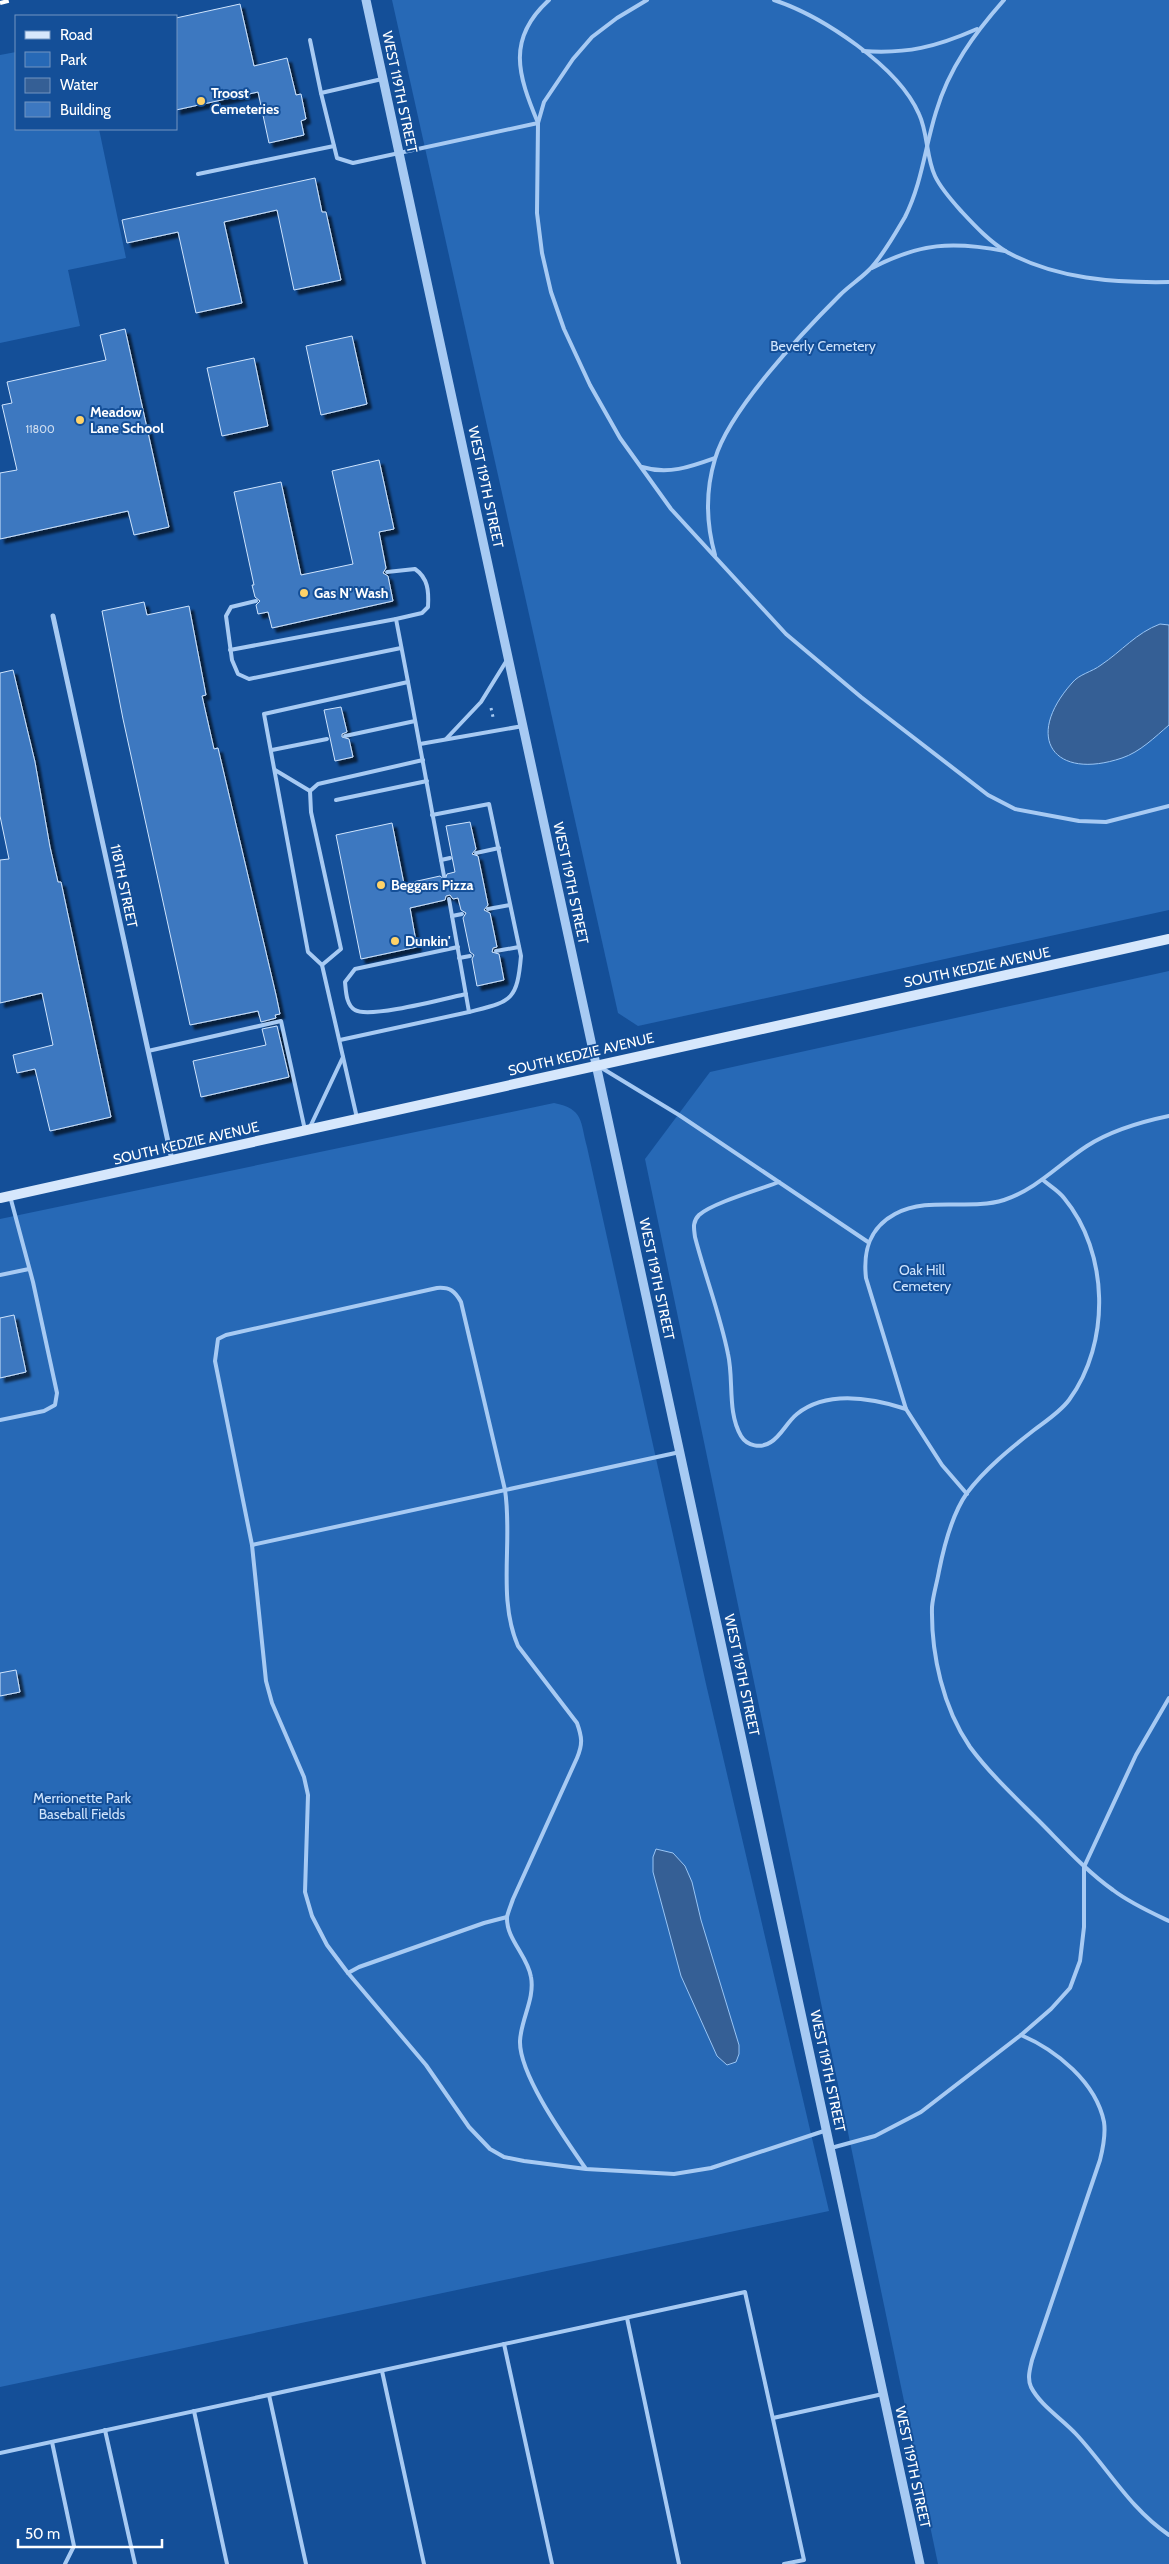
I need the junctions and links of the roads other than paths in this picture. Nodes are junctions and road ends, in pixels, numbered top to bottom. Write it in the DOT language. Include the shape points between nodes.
graph roads {
  1 [pos="366,0"];
  2 [pos="549,0"];
  3 [pos="647,0"];
  4 [pos="774,0"];
  5 [pos="1004,0"];
  6 [pos="978,29"];
  7 [pos="310,40"];
  8 [pos="863,51"];
  9 [pos="383,78"];
  10 [pos="322,93"];
  11 [pos="538,123"];
  12 [pos="334,146"];
  13 [pos="927,148"];
  14 [pos="399,152"];
  15 [pos="198,174"];
  16 [pos="1007,252"];
  17 [pos="870,269"];
  18 [pos="1169,282"];
  19 [pos="715,458"];
  20 [pos="641,467"];
  21 [pos="716,557"];
  22 [pos="387,572"];
  23 [pos="256,601"];
  24 [pos="53,616"];
  25 [pos="396,620"];
  26 [pos="401,648"];
  27 [pos="230,650"];
  28 [pos="509,658"];
  29 [pos="408,682"];
  30 [pos="415,721"];
  31 [pos="523,726"];
  32 [pos="345,736"];
  33 [pos="327,739"];
  34 [pos="446,739"];
  35 [pos="420,744"];
  36 [pos="272,750"];
  37 [pos="422,760"];
  38 [pos="275,770"];
  39 [pos="427,781"];
  40 [pos="310,791"];
  41 [pos="336,800"];
  42 [pos="1169,806"];
  43 [pos="432,815"];
  44 [pos="499,848"];
  45 [pos="476,853"];
  46 [pos="450,858"];
  47 [pos="441,860"];
  48 [pos="444,876"];
  49 [pos="448,899"];
  50 [pos="510,905"];
  51 [pos="488,909"];
  52 [pos="462,914"];
  53 [pos="452,916"];
  54 [pos="1169,939"];
  55 [pos="458,947"];
  56 [pos="519,947"];
  57 [pos="496,951"];
  58 [pos="470,956"];
  59 [pos="459,958"];
  60 [pos="322,965"];
  61 [pos="466,994"];
  62 [pos="469,1012"];
  63 [pos="340,1040"];
  64 [pos="148,1051"];
  65 [pos="343,1057"];
  66 [pos="596,1065"];
  67 [pos="1169,1116"];
  68 [pos="357,1118"];
  69 [pos="307,1130"];
  70 [pos="172,1160"];
  71 [pos="1043,1180"];
  72 [pos="779,1182"];
  73 [pos="5,1197"];
  74 [pos="868,1242"];
  75 [pos="29,1269"];
  76 [pos="0,1275"];
  77 [pos="906,1409"];
  78 [pos="0,1420"];
  79 [pos="680,1452"];
  80 [pos="505,1490"];
  81 [pos="967,1494"];
  82 [pos="252,1545"];
  83 [pos="1169,1698"];
  84 [pos="1084,1867"];
  85 [pos="507,1918"];
  86 [pos="1169,1922"];
  87 [pos="348,1973"];
  88 [pos="1021,2035"];
  89 [pos="827,2130"];
  90 [pos="831,2148"];
  91 [pos="586,2169"];
  92 [pos="627,2318"];
  93 [pos="504,2344"];
  94 [pos="382,2371"];
  95 [pos="884,2393"];
  96 [pos="269,2395"];
  97 [pos="194,2411"];
  98 [pos="773,2418"];
  99 [pos="105,2430"];
  100 [pos="52,2442"];
  101 [pos="0,2453"];
  102 [pos="1169,2535"];
  103 [pos="65,2564"];
  104 [pos="135,2564"];
  105 [pos="227,2564"];
  106 [pos="306,2564"];
  107 [pos="424,2564"];
  108 [pos="552,2564"];
  109 [pos="679,2564"];
  110 [pos="784,2564"];
  111 [pos="920,2564"];
  1 -- 9 [label="street, WEST 119TH STREET"];
  2 -- 11 [label="lane" via="535,12 520,46 519,63 524,88"];
  3 -- 11 [label="lane" via="616,18 573,58 544,102"];
  4 -- 8 [label="lane" via="824,23"];
  5 -- 6 [label="lane"];
  6 -- 8 [label="lane" via="914,51"];
  6 -- 13 [label="lane" via="951,71"];
  7 -- 10 [label="lane"];
  8 -- 13 [label="lane" via="887,70 909,97 920,114"];
  9 -- 10 [label="lane"];
  9 -- 14 [label="street, WEST 119TH STREET"];
  10 -- 12 [label="lane"];
  11 -- 14 [label="lane"];
  11 -- 20 [label="lane" via="536,213 551,292 590,385 620,438"];
  12 -- 14 [label="lane" via="337,158 353,163"];
  12 -- 15 [label="lane"];
  13 -- 16 [label="lane" via="935,176 954,203 978,229"];
  13 -- 17 [label="lane" via="918,185 905,216"];
  14 -- 28 [label="street, WEST 119TH STREET"];
  16 -- 17 [label="lane" via="975,245 926,246 898,254"];
  16 -- 18 [label="lane" via="1082,277 1126,283"];
  17 -- 19 [label="lane" via="842,293 766,377 734,420"];
  19 -- 20 [label="lane" via="672,471"];
  19 -- 21 [label="lane" via="707,505 708,530"];
  20 -- 21 [label="lane" via="671,508"];
  21 -- 42 [label="lane" via="786,634 861,697 988,795 1015,809 1079,821 1106,822"];
  22 -- 25 [label="lane" via="415,568 427,583 428,607 422,614"];
  23 -- 27 [label="lane" via="231,607 226,616"];
  24 -- 64 [label="street, 118TH STREET"];
  25 -- 26 [label="lane"];
  25 -- 27 [label="lane"];
  26 -- 27 [label="lane" via="249,679 238,674"];
  26 -- 29 [label="lane"];
  28 -- 31 [label="street, WEST 119TH STREET"];
  28 -- 34 [label="lane" via="481,702"];
  29 -- 30 [label="lane"];
  29 -- 36 [label="lane" via="264,714"];
  30 -- 32 [label="lane"];
  30 -- 35 [label="lane"];
  31 -- 34 [label="lane"];
  31 -- 66 [label="street, WEST 119TH STREET"];
  33 -- 36 [label="lane"];
  34 -- 35 [label="lane"];
  35 -- 37 [label="lane"];
  36 -- 38 [label="lane"];
  37 -- 39 [label="lane"];
  37 -- 40 [label="lane" via="318,784"];
  38 -- 40 [label="lane"];
  38 -- 60 [label="lane" via="308,952"];
  39 -- 41 [label="lane"];
  39 -- 43 [label="lane"];
  40 -- 60 [label="lane" via="311,812 341,948"];
  43 -- 44 [label="lane" via="489,804"];
  43 -- 47 [label="lane"];
  44 -- 45 [label="lane"];
  44 -- 50 [label="lane"];
  46 -- 47 [label="lane"];
  47 -- 48 [label="lane"];
  49 -- 53 [label="lane"];
  50 -- 51 [label="lane"];
  50 -- 56 [label="lane"];
  52 -- 53 [label="lane"];
  53 -- 55 [label="lane"];
  54 -- 66 [label="main road, SOUTH KEDZIE AVENUE"];
  55 -- 59 [label="lane"];
  55 -- 61 [label="lane" via="355,970 345,982 346,992 354,1010 364,1013"];
  56 -- 57 [label="lane"];
  56 -- 62 [label="lane" via="519,979 514,994 504,1003"];
  58 -- 59 [label="lane"];
  59 -- 61 [label="lane"];
  60 -- 63 [label="lane"];
  61 -- 62 [label="lane"];
  62 -- 63 [label="lane"];
  63 -- 65 [label="lane"];
  64 -- 69 [label="lane" via="281,1021"];
  64 -- 70 [label="street, 118TH STREET"];
  65 -- 68 [label="lane"];
  65 -- 69 [label="lane"];
  66 -- 68 [label="main road, SOUTH KEDZIE AVENUE"];
  66 -- 72 [label="lane" via="679,1115"];
  66 -- 79 [label="street, WEST 119TH STREET"];
  67 -- 71 [label="lane" via="1113,1132 1086,1147"];
  68 -- 69 [label="main road, SOUTH KEDZIE AVENUE"];
  69 -- 70 [label="main road, SOUTH KEDZIE AVENUE"];
  70 -- 73 [label="main road, SOUTH KEDZIE AVENUE"];
  71 -- 74 [label="lane" via="1005,1200 944,1203 895,1214 878,1227"];
  71 -- 81 [label="lane" via="1063,1196 1080,1219 1090,1243 1099,1299 1091,1354 1068,1401 1008,1452"];
  72 -- 74 [label="lane"];
  72 -- 77 [label="lane" via="716,1206 699,1215 693,1224 729,1356 733,1410 742,1437 754,1445 771,1442 795,1415 808,1406 833,1400 883,1402"];
  73 -- 75 [label="lane"];
  74 -- 77 [label="lane" via="864,1261 866,1278"];
  75 -- 76 [label="lane"];
  75 -- 78 [label="lane" via="57,1393 55,1405 44,1411"];
  77 -- 81 [label="lane" via="937,1458"];
  79 -- 80 [label="lane"];
  79 -- 89 [label="street, WEST 119TH STREET"];
  80 -- 82 [label="lane"];
  80 -- 82 [label="lane" via="461,1302 455,1292 437,1288 226,1335 218,1340 215,1361"];
  80 -- 85 [label="lane" via="509,1513 508,1598 512,1633 518,1646 577,1723 582,1736 580,1752"];
  81 -- 84 [label="lane" via="954,1518 932,1606 935,1650 943,1686 955,1720 969,1746"];
  82 -- 87 [label="lane" via="266,1681 308,1795 305,1892 312,1916"];
  83 -- 84 [label="lane" via="1136,1754"];
  84 -- 86 [label="lane" via="1114,1891"];
  84 -- 88 [label="lane" via="1084,1927 1080,1961 1070,1988"];
  85 -- 87 [label="lane" via="484,1923"];
  85 -- 91 [label="lane" via="531,1977 532,1989 521,2028 520,2055 531,2082"];
  87 -- 91 [label="lane" via="426,2064 469,2127 490,2149 504,2157"];
  88 -- 90 [label="lane" via="921,2112 874,2136"];
  88 -- 102 [label="lane" via="1044,2044 1064,2059 1099,2107 1104,2123 1100,2160 1032,2360 1028,2375 1031,2386 1131,2500"];
  89 -- 90 [label="street, WEST 119TH STREET"];
  89 -- 91 [label="lane" via="691,2173"];
  90 -- 95 [label="street, WEST 119TH STREET"];
  92 -- 93 [label="lane"];
  92 -- 98 [label="lane" via="745,2292"];
  92 -- 109 [label="lane"];
  93 -- 94 [label="lane"];
  93 -- 108 [label="lane"];
  94 -- 96 [label="lane"];
  94 -- 107 [label="lane"];
  95 -- 98 [label="lane"];
  95 -- 111 [label="street, WEST 119TH STREET"];
  96 -- 97 [label="lane"];
  96 -- 106 [label="lane"];
  97 -- 99 [label="lane"];
  97 -- 105 [label="lane"];
  98 -- 110 [label="lane" via="804,2560"];
  99 -- 100 [label="lane"];
  99 -- 104 [label="lane"];
  100 -- 101 [label="lane"];
  100 -- 103 [label="lane" via="74,2546"];
}
